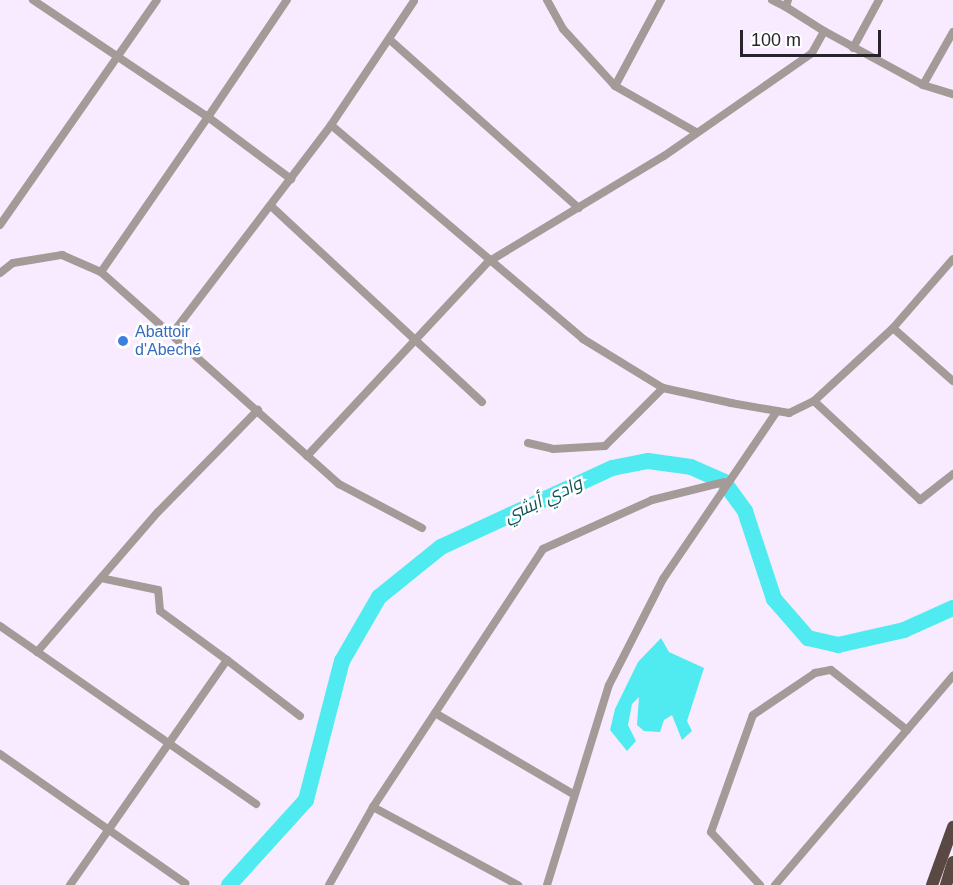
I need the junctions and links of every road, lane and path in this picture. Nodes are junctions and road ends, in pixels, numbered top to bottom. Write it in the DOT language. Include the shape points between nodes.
graph roads {
  1 [pos="33,0"];
  2 [pos="157,0"];
  3 [pos="287,0"];
  4 [pos="414,0"];
  5 [pos="547,0"];
  6 [pos="661,0"];
  7 [pos="772,0"];
  8 [pos="879,0"];
  9 [pos="556,3"];
  10 [pos="787,3"];
  11 [pos="824,31"];
  12 [pos="953,32"];
  13 [pos="389,39"];
  14 [pos="853,48"];
  15 [pos="118,54"];
  16 [pos="923,85"];
  17 [pos="615,86"];
  18 [pos="953,94"];
  19 [pos="208,117"];
  20 [pos="331,125"];
  21 [pos="696,132"];
  22 [pos="291,178"];
  23 [pos="271,206"];
  24 [pos="579,208"];
  25 [pos="0,225"];
  26 [pos="953,259"];
  27 [pos="488,262"];
  28 [pos="101,272"];
  29 [pos="0,273"];
  30 [pos="893,328"];
  31 [pos="172,334"];
  32 [pos="414,338"];
  33 [pos="953,381"];
  34 [pos="663,388"];
  35 [pos="814,401"];
  36 [pos="482,402"];
  37 [pos="258,410"];
  38 [pos="777,411"];
  39 [pos="528,443"];
  40 [pos="307,456"];
  41 [pos="953,474"];
  42 [pos="724,482"];
  43 [pos="422,528"];
  44 [pos="101,578"];
  45 [pos="0,626"];
  46 [pos="37,652"];
  47 [pos="227,660"];
  48 [pos="953,676"];
  49 [pos="950,685"];
  50 [pos="435,713"];
  51 [pos="300,716"];
  52 [pos="907,730"];
  53 [pos="168,742"];
  54 [pos="0,754"];
  55 [pos="573,794"];
  56 [pos="256,804"];
  57 [pos="373,807"];
  58 [pos="953,828"];
  59 [pos="110,830"];
  60 [pos="953,862"];
  61 [pos="185,883"];
  62 [pos="70,885"];
  63 [pos="329,885"];
  64 [pos="518,885"];
  65 [pos="547,885"];
  66 [pos="760,885"];
  67 [pos="776,885"];
  68 [pos="932,885"];
  69 [pos="945,885"];
  1 -- 15 [label="street"];
  2 -- 15 [label="street"];
  3 -- 19 [label="street"];
  4 -- 13 [label="street"];
  5 -- 9 [label="street"];
  6 -- 17 [label="street"];
  7 -- 10 [label="street"];
  8 -- 14 [label="street"];
  9 -- 17 [label="street" via="563,28"];
  10 -- 11 [label="street"];
  11 -- 14 [label="street"];
  11 -- 21 [label="street" via="812,53"];
  12 -- 16 [label="street"];
  13 -- 20 [label="street"];
  13 -- 24 [label="street"];
  14 -- 16 [label="street"];
  15 -- 19 [label="street"];
  15 -- 25 [label="street"];
  16 -- 18 [label="street"];
  17 -- 21 [label="street"];
  19 -- 22 [label="street"];
  19 -- 28 [label="street"];
  20 -- 22 [label="street"];
  20 -- 27 [label="street"];
  21 -- 24 [label="street"];
  22 -- 23 [label="street"];
  23 -- 31 [label="street"];
  23 -- 32 [label="street"];
  24 -- 27 [label="street"];
  26 -- 30 [label="street"];
  27 -- 32 [label="street"];
  27 -- 34 [label="street" via="583,339"];
  28 -- 29 [label="street" via="62,255 13,263"];
  28 -- 31 [label="street"];
  30 -- 33 [label="street"];
  30 -- 35 [label="street"];
  31 -- 37 [label="street"];
  32 -- 36 [label="street"];
  32 -- 40 [label="street"];
  34 -- 38 [label="street"];
  34 -- 39 [label="street" via="605,446 553,449"];
  35 -- 38 [label="street" via="789,413"];
  35 -- 41 [label="street" via="920,500"];
  37 -- 40 [label="street"];
  37 -- 44 [label="street"];
  38 -- 42 [label="street"];
  40 -- 43 [label="street" via="339,484"];
  42 -- 50 [label="street" via="652,500 543,549"];
  42 -- 55 [label="street" via="663,579 609,685"];
  44 -- 46 [label="street"];
  44 -- 47 [label="street" via="158,590 160,612"];
  45 -- 46 [label="street"];
  46 -- 53 [label="street"];
  47 -- 51 [label="street"];
  47 -- 53 [label="street"];
  48 -- 49 [label="street"];
  49 -- 52 [label="street"];
  50 -- 55 [label="street"];
  50 -- 57 [label="street"];
  52 -- 66 [label="street" via="831,670 815,673 753,715 711,832"];
  52 -- 67 [label="street"];
  53 -- 56 [label="street"];
  53 -- 59 [label="street"];
  54 -- 59 [label="street"];
  55 -- 65 [label="street"];
  57 -- 63 [label="street"];
  57 -- 64 [label="street"];
  58 -- 68 [label="highway"];
  59 -- 61 [label="street"];
  59 -- 62 [label="street"];
  60 -- 69 [label="highway"];
}
